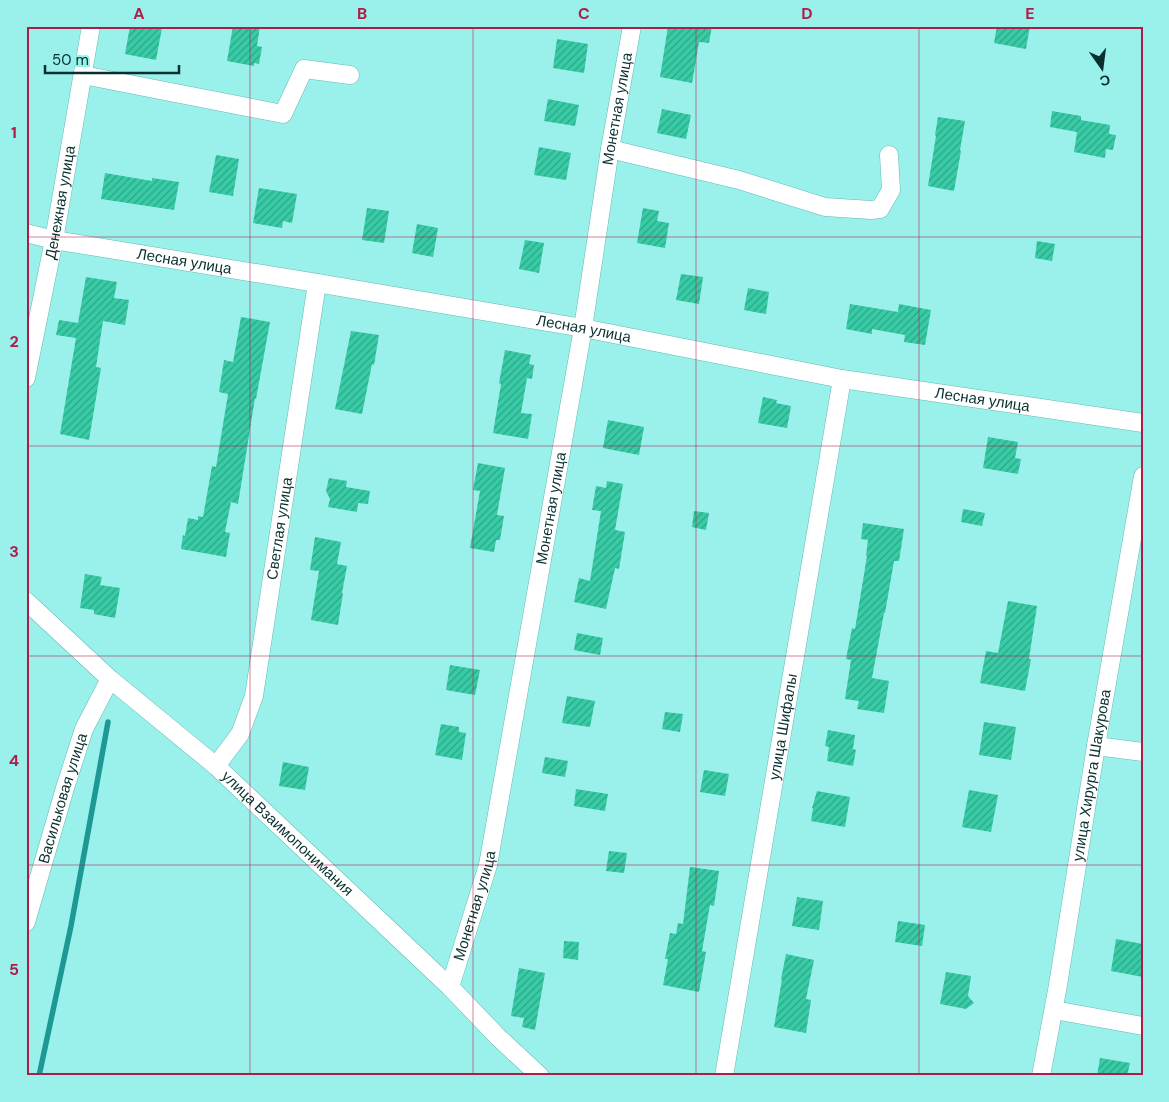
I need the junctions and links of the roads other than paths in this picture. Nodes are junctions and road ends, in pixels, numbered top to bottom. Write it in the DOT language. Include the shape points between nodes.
graph roads {
  1 [pos="91,26"];
  2 [pos="632,26"];
  3 [pos="350,74"];
  4 [pos="83,75"];
  5 [pos="610,149"];
  6 [pos="889,155"];
  7 [pos="26,233"];
  8 [pos="54,240"];
  9 [pos="317,283"];
  10 [pos="583,328"];
  11 [pos="26,378"];
  12 [pos="842,379"];
  13 [pos="1143,423"];
  14 [pos="1143,476"];
  15 [pos="1142,481"];
  16 [pos="26,601"];
  17 [pos="110,679"];
  18 [pos="1096,746"];
  19 [pos="1143,752"];
  20 [pos="216,766"];
  21 [pos="26,922"];
  22 [pos="450,987"];
  23 [pos="1054,1010"];
  24 [pos="1143,1026"];
  25 [pos="540,1076"];
  26 [pos="724,1076"];
  27 [pos="1041,1076"];
  1 -- 4 [label="street, Денежная улица"];
  2 -- 5 [label="street, Монетная улица"];
  3 -- 4 [label="street" via="304,69 284,114"];
  4 -- 8 [label="street, Денежная улица"];
  5 -- 6 [label="street" via="739,180 825,207 871,210 880,209 890,190"];
  5 -- 10 [label="street, Монетная улица"];
  7 -- 8 [label="street, Лесная улица"];
  8 -- 9 [label="street, Лесная улица"];
  8 -- 11 [label="street, Денежная улица"];
  9 -- 10 [label="street, Лесная улица"];
  9 -- 20 [label="street, Светлая улица" via="254,696 240,734"];
  10 -- 12 [label="street, Лесная улица"];
  10 -- 22 [label="street, Монетная улица" via="488,865"];
  12 -- 13 [label="street, Лесная улица"];
  12 -- 26 [label="street, улица Шифалы"];
  14 -- 15 [label="street, улица Хирурга Шакурова"];
  15 -- 18 [label="street, улица Хирурга Шакурова"];
  16 -- 17 [label="street, улица Взаимопонимания"];
  17 -- 20 [label="street, улица Взаимопонимания"];
  17 -- 21 [label="street, Васильковая улица" via="84,729"];
  18 -- 19 [label="street"];
  18 -- 23 [label="street, улица Хирурга Шакурова"];
  20 -- 22 [label="street, улица Взаимопонимания"];
  22 -- 25 [label="street, улица Взаимопонимания"];
  23 -- 24 [label="street"];
  23 -- 27 [label="street, улица Хирурга Шакурова"];
}
